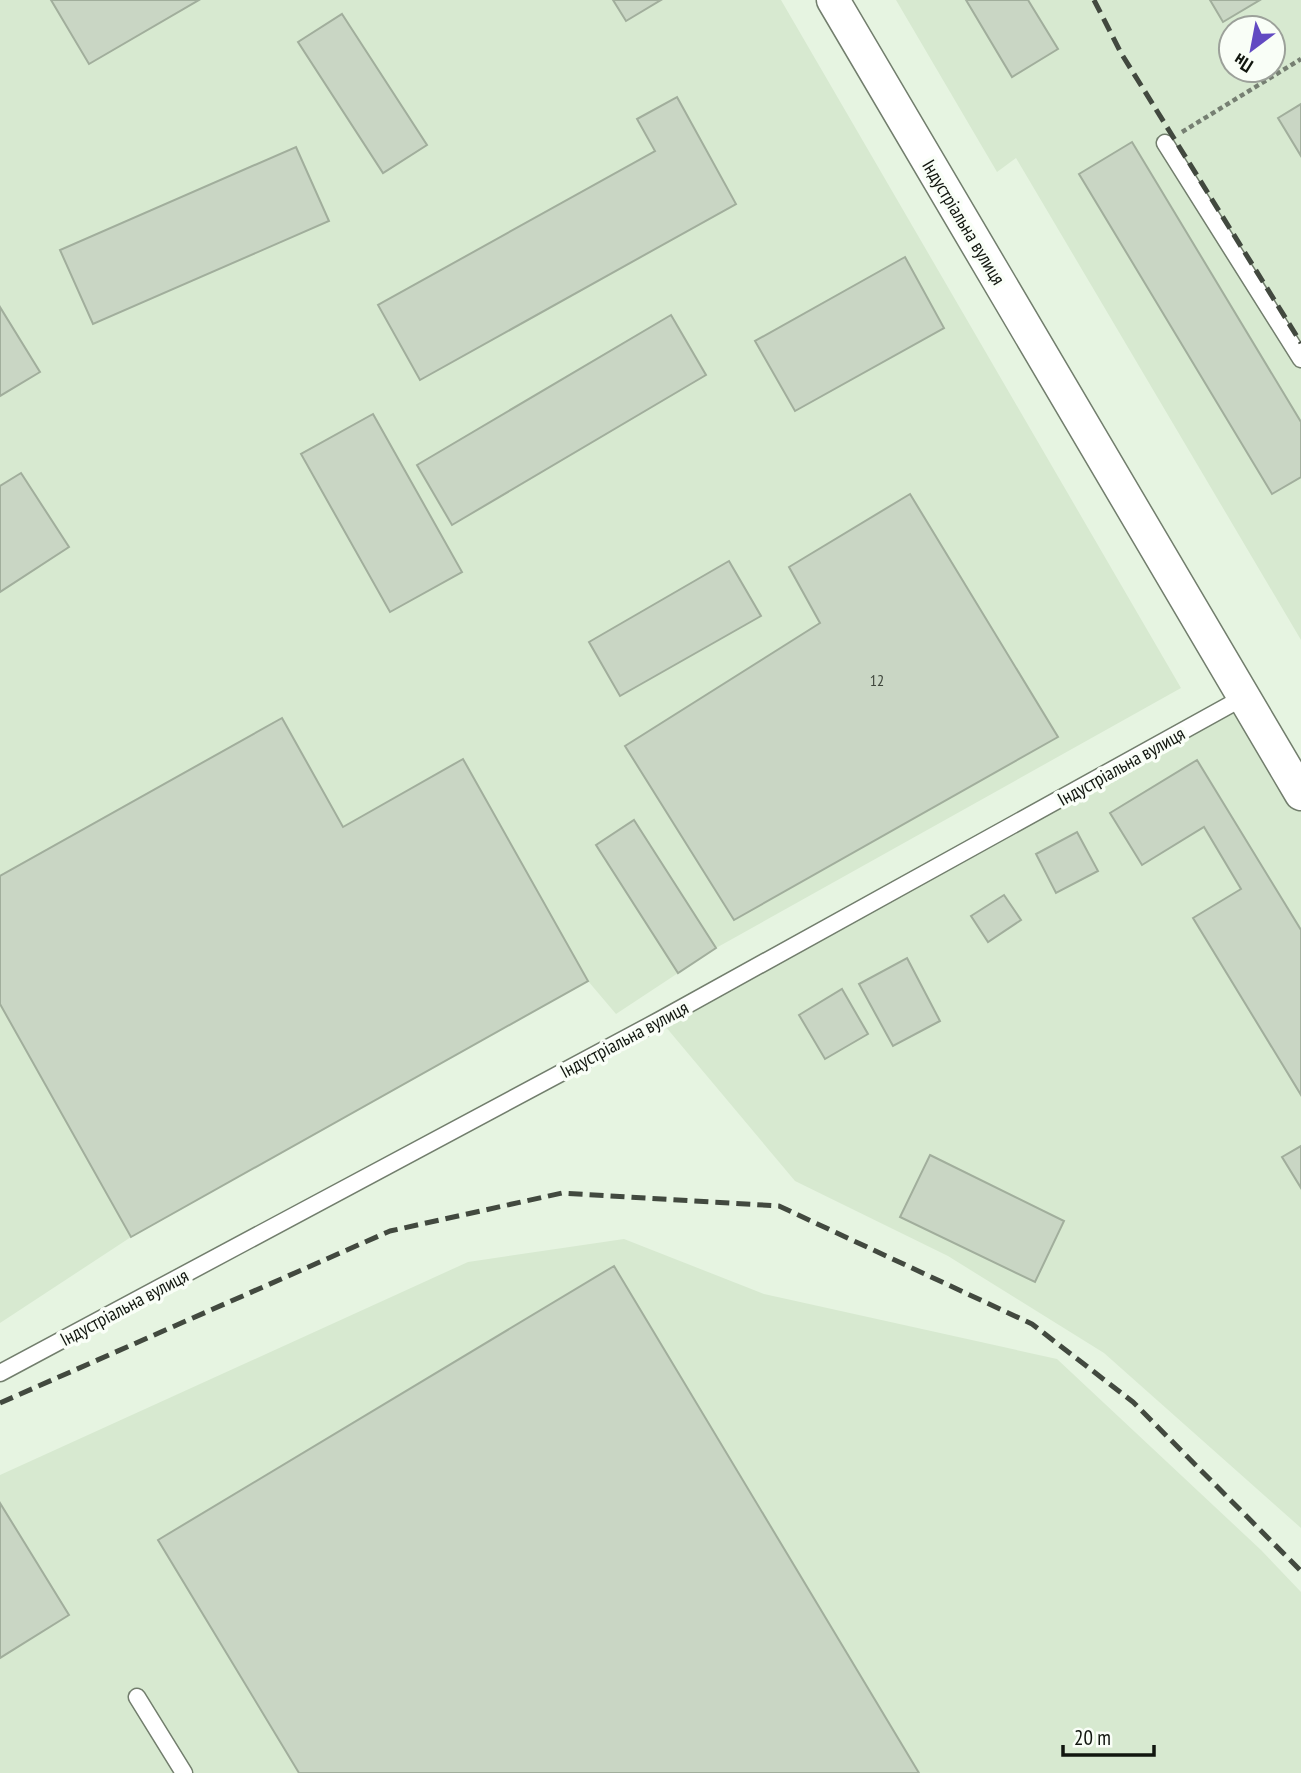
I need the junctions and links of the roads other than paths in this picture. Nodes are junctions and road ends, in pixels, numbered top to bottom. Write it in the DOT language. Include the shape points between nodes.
graph roads {
  1 [pos="833,0"];
  2 [pos="1165,143"];
  3 [pos="1301,359"];
  4 [pos="1244,697"];
  5 [pos="1301,794"];
  6 [pos="0,1373"];
  7 [pos="137,1697"];
  8 [pos="184,1773"];
  1 -- 4 [label="street, Індустріальна вулиця"];
  2 -- 3 [label="lane"];
  4 -- 5 [label="street, Індустріальна вулиця"];
  4 -- 6 [label="lane, Індустріальна вулиця" via="660,1020"];
  7 -- 8 [label="lane"];
}
